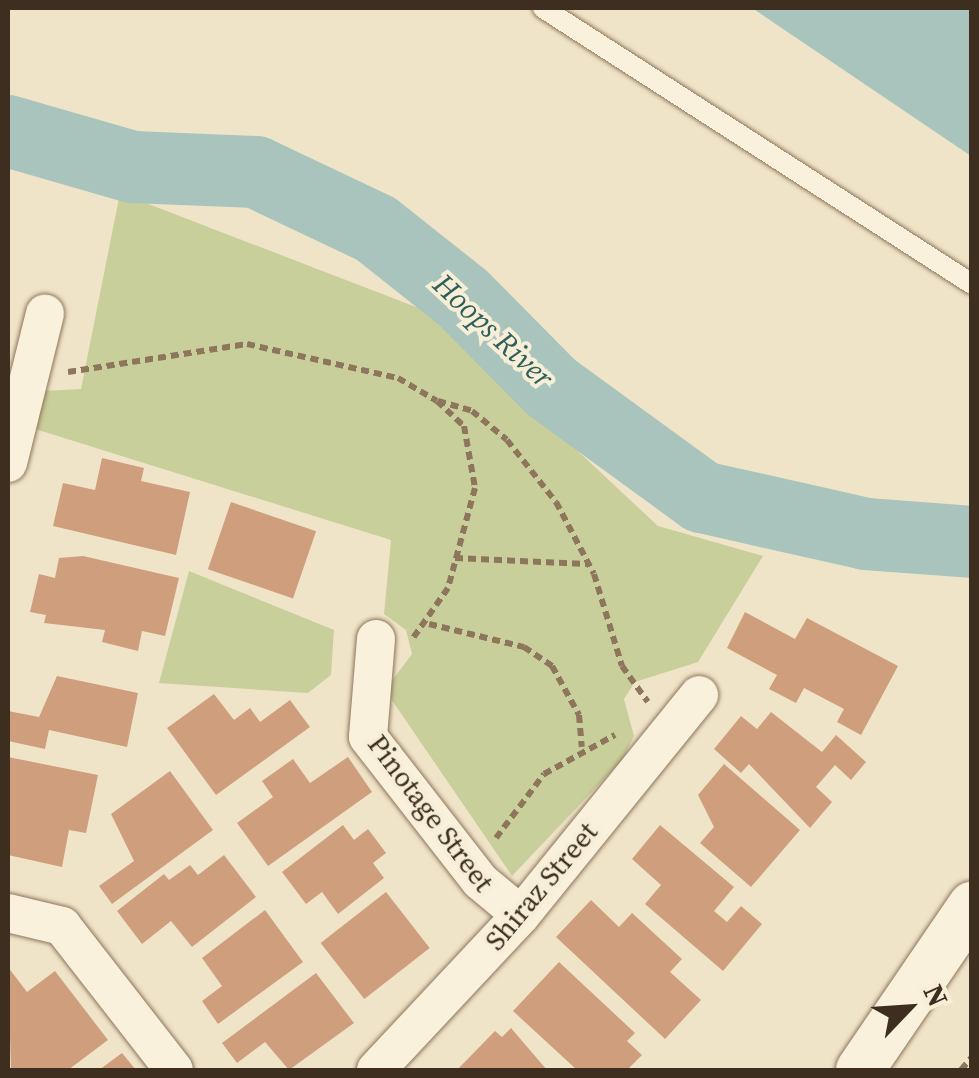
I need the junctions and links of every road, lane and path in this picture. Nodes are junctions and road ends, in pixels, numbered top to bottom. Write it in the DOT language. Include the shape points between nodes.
graph roads {
  1 [pos="542,8"];
  2 [pos="972,284"];
  3 [pos="45,314"];
  4 [pos="28,381"];
  5 [pos="437,401"];
  6 [pos="8,462"];
  7 [pos="456,558"];
  8 [pos="588,564"];
  9 [pos="429,624"];
  10 [pos="375,650"];
  11 [pos="699,695"];
  12 [pos="673,724"];
  13 [pos="582,747"];
  14 [pos="480,880"];
  15 [pos="972,906"];
  16 [pos="8,913"];
  17 [pos="521,915"];
  18 [pos="972,1057"];
  19 [pos="174,1070"];
  20 [pos="376,1070"];
  21 [pos="860,1070"];
  22 [pos="961,1070"];
  1 -- 2 [label="lane"];
  3 -- 4 [label="street"];
  4 -- 5 [label="path" via="247,344 398,378"];
  4 -- 6 [label="street"];
  5 -- 7 [label="path" via="464,426 474,460"];
  5 -- 8 [label="path" via="472,411 508,440"];
  7 -- 8 [label="path"];
  7 -- 9 [label="path"];
  8 -- 12 [label="path" via="635,690"];
  9 -- 10 [label="path"];
  9 -- 13 [label="path" via="524,647 552,666 579,715"];
  10 -- 14 [label="street, Pinotage Street" via="368,738"];
  11 -- 12 [label="street, Shiraz Street"];
  12 -- 13 [label="path"];
  12 -- 17 [label="street, Shiraz Street"];
  13 -- 14 [label="path" via="544,774 505,821"];
  14 -- 17 [label="street, Pinotage Street"];
  15 -- 21 [label="street"];
  16 -- 19 [label="street" via="62,926"];
  17 -- 20 [label="street, Shiraz Street"];
  18 -- 22 [label="path"];
}
